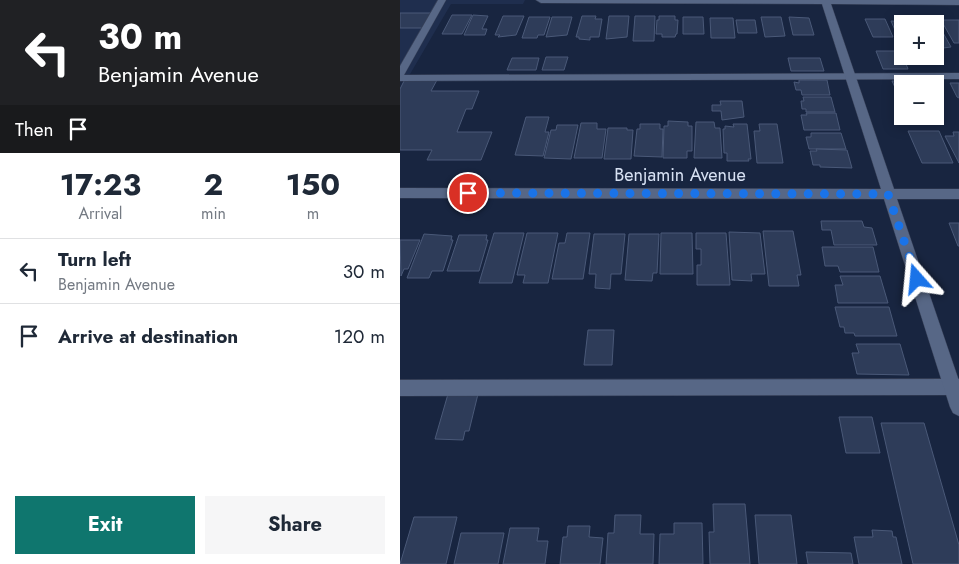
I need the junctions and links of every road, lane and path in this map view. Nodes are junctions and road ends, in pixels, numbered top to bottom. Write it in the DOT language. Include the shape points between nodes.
graph roads {
  1 [pos="442,0"];
  2 [pos="541,0"];
  3 [pos="825,1"];
  4 [pos="959,2"];
  5 [pos="400,76"];
  6 [pos="959,76"];
  7 [pos="850,77"];
  8 [pos="400,193"];
  9 [pos="888,194"];
  10 [pos="959,194"];
  11 [pos="956,387"];
  12 [pos="400,388"];
  13 [pos="959,407"];
  1 -- 5 [label="lane"];
  2 -- 3 [label="street"];
  3 -- 4 [label="street"];
  3 -- 7 [label="street"];
  5 -- 7 [label="lane"];
  6 -- 7 [label="lane"];
  7 -- 9 [label="street"];
  8 -- 9 [label="street, Benjamin Avenue"];
  9 -- 10 [label="street, Benjamin Avenue"];
  9 -- 11 [label="street"];
  11 -- 12 [label="lane"];
  11 -- 13 [label="street"];
}
